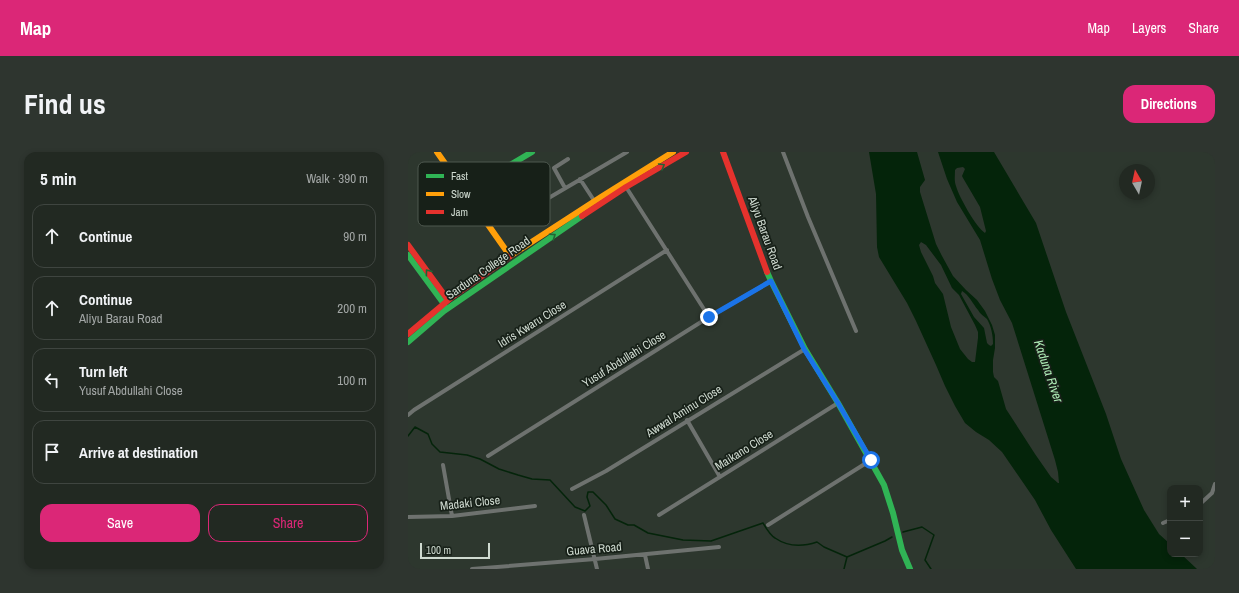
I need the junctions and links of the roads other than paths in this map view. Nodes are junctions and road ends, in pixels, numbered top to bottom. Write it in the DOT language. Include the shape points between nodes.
graph roads {
  1 [pos="437,152"];
  2 [pos="532,152"];
  3 [pos="627,152"];
  4 [pos="673,152"];
  5 [pos="686,152"];
  6 [pos="723,152"];
  7 [pos="783,152"];
  8 [pos="568,159"];
  9 [pos="444,162"];
  10 [pos="515,162"];
  11 [pos="580,179"];
  12 [pos="626,187"];
  13 [pos="565,188"];
  14 [pos="550,197"];
  15 [pos="596,203"];
  16 [pos="489,226"];
  17 [pos="408,245"];
  18 [pos="667,250"];
  19 [pos="408,256"];
  20 [pos="510,256"];
  21 [pos="771,281"];
  22 [pos="446,302"];
  23 [pos="709,317"];
  24 [pos="856,331"];
  25 [pos="408,334"];
  26 [pos="408,342"];
  27 [pos="804,349"];
  28 [pos="838,403"];
  29 [pos="408,415"];
  30 [pos="688,420"];
  31 [pos="488,456"];
  32 [pos="871,460"];
  33 [pos="443,465"];
  34 [pos="720,477"];
  35 [pos="1215,484"];
  36 [pos="572,489"];
  37 [pos="1203,501"];
  38 [pos="535,506"];
  39 [pos="584,515"];
  40 [pos="660,515"];
  41 [pos="452,516"];
  42 [pos="408,517"];
  43 [pos="1168,521"];
  44 [pos="1163,523"];
  45 [pos="768,525"];
  46 [pos="719,547"];
  47 [pos="645,555"];
  48 [pos="595,559"];
  49 [pos="510,568"];
  50 [pos="472,569"];
  51 [pos="597,569"];
  52 [pos="648,569"];
  53 [pos="910,569"];
  1 -- 9 [label="street"];
  2 -- 10 [label="street"];
  3 -- 11 [label="street"];
  4 -- 15 [label="street, Sarduna College Road"];
  12 -- 5 [label="street, Sarduna College Road, one-way"];
  6 -- 21 [label="street, Aliyu Barau Road"];
  7 -- 24 [label="street"];
  8 -- 13 [label="street" via="554,168"];
  11 -- 13 [label="street"];
  11 -- 15 [label="street"];
  12 -- 15 [label="street, Sarduna College Road"];
  12 -- 18 [label="street"];
  13 -- 14 [label="street"];
  15 -- 20 [label="street, Sarduna College Road"];
  26 -- 15 [label="street, Sarduna College Road, one-way" via="444,311"];
  16 -- 20 [label="street"];
  22 -- 17 [label="street, one-way"];
  18 -- 23 [label="street"];
  18 -- 29 [label="street, Idris Kwaru Close"];
  19 -- 22 [label="street"];
  20 -- 22 [label="street, Sarduna College Road"];
  21 -- 23 [label="street, Yusuf Abdullahi Close"];
  21 -- 27 [label="street, Aliyu Barau Road"];
  22 -- 25 [label="street, Sarduna College Road"];
  23 -- 31 [label="street, Yusuf Abdullahi Close"];
  27 -- 28 [label="street, Aliyu Barau Road"];
  27 -- 30 [label="street, Awwal Aminu Close"];
  28 -- 32 [label="street, Aliyu Barau Road"];
  28 -- 34 [label="street, Maikano Close"];
  30 -- 34 [label="street"];
  30 -- 36 [label="street, Awwal Aminu Close"];
  32 -- 45 [label="street"];
  32 -- 53 [label="street, Aliyu Barau Road" via="884,485 902,550"];
  33 -- 41 [label="street"];
  34 -- 40 [label="street, Maikano Close"];
  35 -- 37 [label="street" via="1212,493"];
  38 -- 41 [label="street, Madaki Close"];
  39 -- 48 [label="street"];
  41 -- 42 [label="street, Madaki Close"];
  43 -- 44 [label="street"];
  46 -- 47 [label="street, Guava Road"];
  47 -- 48 [label="street, Guava Road"];
  47 -- 52 [label="street"];
  48 -- 49 [label="street, Guava Road"];
  48 -- 51 [label="street"];
  49 -- 50 [label="street, Guava Road"];
}
